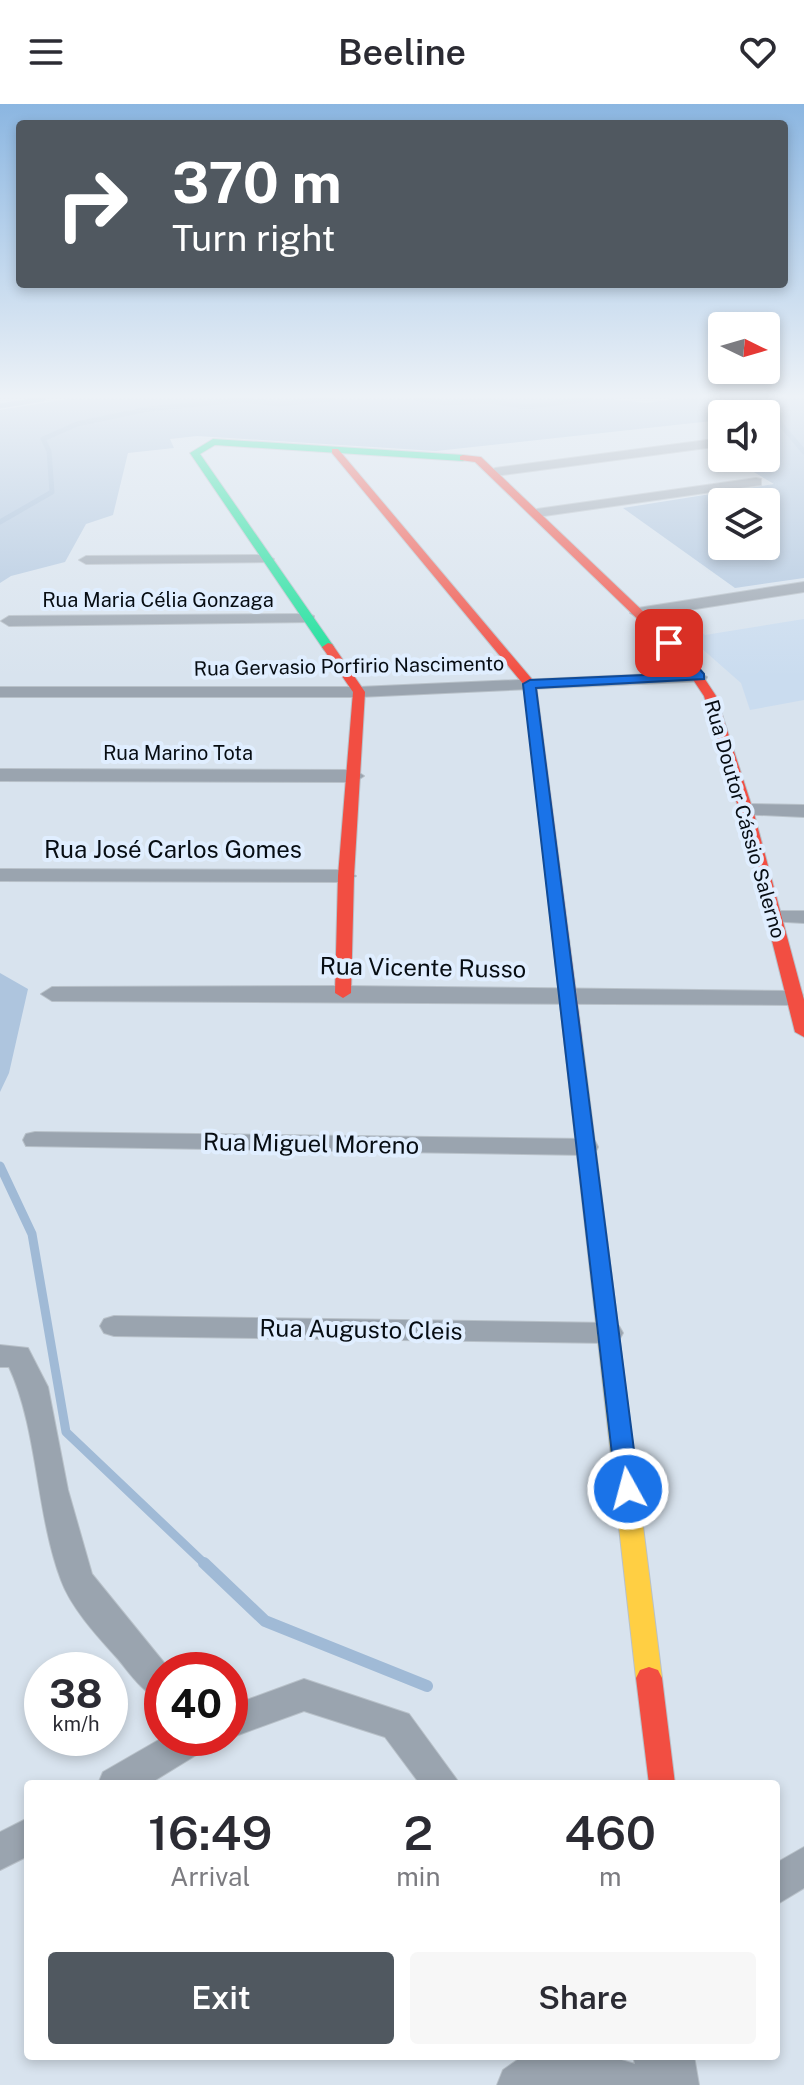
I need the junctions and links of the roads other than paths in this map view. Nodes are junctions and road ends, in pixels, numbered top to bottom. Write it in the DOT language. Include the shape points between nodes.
graph roads {
  1 [pos="221,491"];
  2 [pos="369,491"];
  3 [pos="515,491"];
  4 [pos="689,491"];
  5 [pos="537,513"];
  6 [pos="267,559"];
  7 [pos="86,560"];
  8 [pos="804,587"];
  9 [pos="638,613"];
  10 [pos="308,619"];
  11 [pos="9,621"];
  12 [pos="699,677"];
  13 [pos="530,684"];
  14 [pos="0,692"];
  15 [pos="359,692"];
  16 [pos="0,775"];
  17 [pos="355,776"];
  18 [pos="746,810"];
  19 [pos="804,811"];
  20 [pos="0,875"];
  21 [pos="346,876"];
  22 [pos="776,917"];
  23 [pos="804,917"];
  24 [pos="343,993"];
  25 [pos="52,994"];
  26 [pos="567,996"];
  27 [pos="794,998"];
  28 [pos="804,1032"];
  29 [pos="35,1140"];
  30 [pos="586,1147"];
  31 [pos="114,1326"];
  32 [pos="609,1333"];
  33 [pos="0,1356"];
  34 [pos="144,1665"];
  35 [pos="248,1715"];
  36 [pos="163,1756"];
  37 [pos="123,1780"];
  38 [pos="439,1780"];
  39 [pos="663,1780"];
  40 [pos="24,1838"];
  41 [pos="0,1852"];
  42 [pos="654,2060"];
  43 [pos="675,2060"];
  44 [pos="537,2070"];
  45 [pos="636,2085"];
  46 [pos="663,2085"];
  47 [pos="678,2085"];
  1 -- 6 [label="street"];
  2 -- 13 [label="street"];
  3 -- 5 [label="street, Rua Doutor Cássio Salerno"];
  4 -- 5 [label="street"];
  5 -- 9 [label="street, Rua Doutor Cássio Salerno"];
  6 -- 7 [label="street"];
  6 -- 10 [label="street"];
  8 -- 9 [label="street"];
  9 -- 12 [label="street, Rua Doutor Cássio Salerno"];
  10 -- 11 [label="street, Rua Maria Célia Gonzaga"];
  10 -- 15 [label="street"];
  12 -- 13 [label="street, Rua Gervasio Porfirio Nascimento"];
  12 -- 18 [label="street, Rua Doutor Cássio Salerno" via="710,696"];
  13 -- 15 [label="street, Rua Gervasio Porfirio Nascimento"];
  13 -- 26 [label="street"];
  14 -- 15 [label="street, Rua Gervasio Porfirio Nascimento"];
  15 -- 17 [label="street"];
  16 -- 17 [label="street, Rua Marino Tota"];
  17 -- 21 [label="street"];
  18 -- 19 [label="street"];
  18 -- 22 [label="street, Rua Doutor Cássio Salerno"];
  20 -- 21 [label="street, Rua José Carlos Gomes"];
  21 -- 24 [label="street"];
  22 -- 23 [label="street"];
  22 -- 27 [label="street, Rua Doutor Cássio Salerno"];
  24 -- 25 [label="street, Rua Vicente Russo"];
  24 -- 26 [label="street, Rua Vicente Russo"];
  26 -- 27 [label="street, Rua Vicente Russo"];
  26 -- 30 [label="street"];
  27 -- 28 [label="street, Rua Doutor Cássio Salerno"];
  29 -- 30 [label="street, Rua Miguel Moreno"];
  30 -- 32 [label="street"];
  31 -- 32 [label="street, Rua Augusto Cleis"];
  32 -- 39 [label="street"];
  33 -- 34 [label="street" via="18,1356 33,1387 77,1580"];
  35 -- 38 [label="street" via="304,1695 397,1725"];
  36 -- 37 [label="street"];
  40 -- 41 [label="street"];
  42 -- 46 [label="street"];
  43 -- 47 [label="street"];
  44 -- 45 [label="street" via="573,2066"];
}
